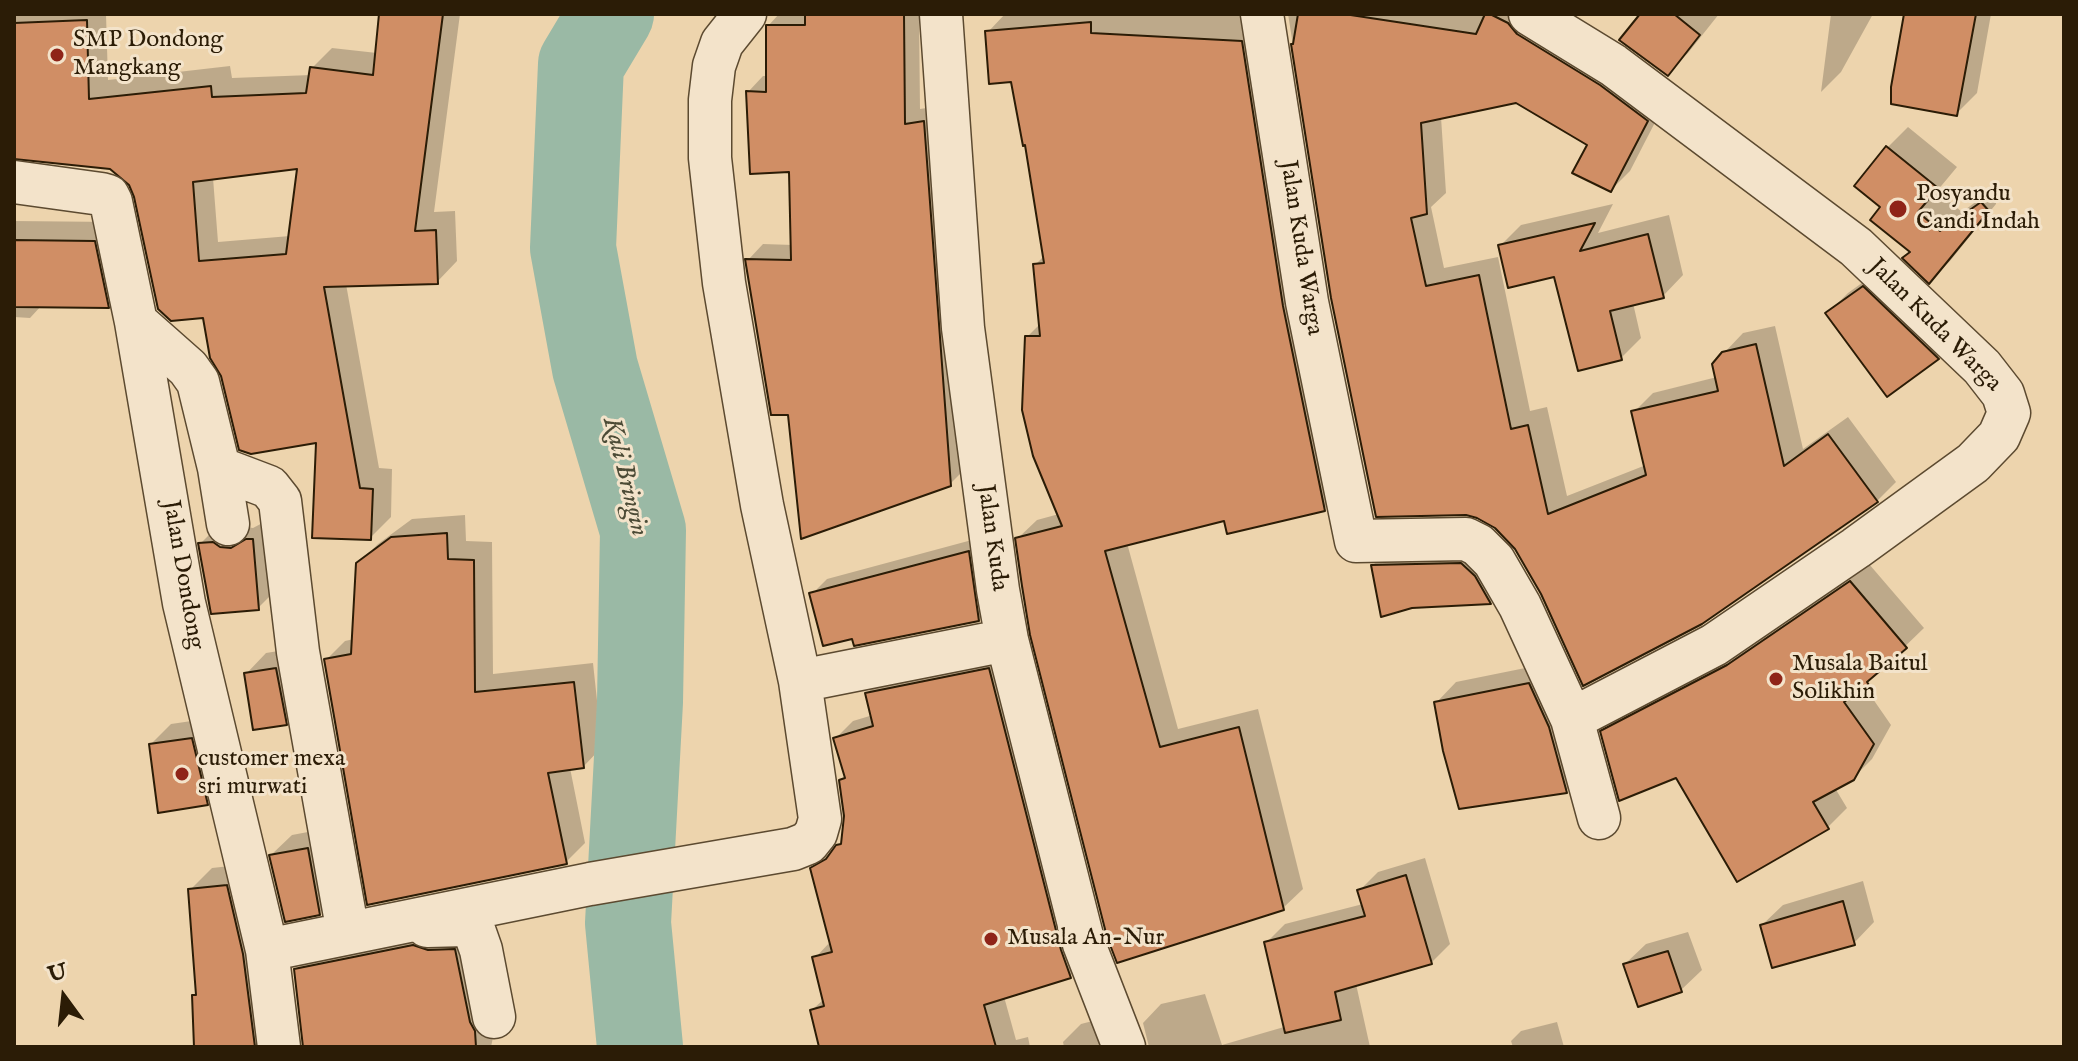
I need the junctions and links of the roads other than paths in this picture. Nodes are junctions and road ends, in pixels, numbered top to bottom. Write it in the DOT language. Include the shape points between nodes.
graph roads {
  1 [pos="745,14"];
  2 [pos="941,14"];
  3 [pos="1262,14"];
  4 [pos="1530,14"];
  5 [pos="14,182"];
  6 [pos="136,322"];
  7 [pos="219,468"];
  8 [pos="228,524"];
  9 [pos="1007,640"];
  10 [pos="800,681"];
  11 [pos="1572,719"];
  12 [pos="1599,818"];
  13 [pos="416,919"];
  14 [pos="348,933"];
  15 [pos="267,950"];
  16 [pos="494,1017"];
  17 [pos="279,1047"];
  18 [pos="1124,1047"];
  1 -- 10 [label="street" via="722,43 714,66 710,158 729,313 762,505"];
  2 -- 9 [label="street, Jalan Kuda" via="963,328"];
  3 -- 11 [label="street, Jalan Kuda Warga" via="1307,302 1356,541 1466,539 1478,545 1494,561 1520,606"];
  4 -- 11 [label="street, Jalan Kuda Warga" via="1613,65 1856,247 1989,374 2009,413 1999,436 1973,463 1856,548 1714,645"];
  5 -- 6 [label="street, Jalan Dondong" via="108,196"];
  6 -- 7 [label="street" via="198,382"];
  6 -- 15 [label="street, Jalan Dondong" via="184,603"];
  7 -- 8 [label="street"];
  7 -- 14 [label="street" via="269,487 280,501 298,652"];
  9 -- 10 [label="street"];
  9 -- 18 [label="street, Jalan Kuda" via="1084,944"];
  10 -- 13 [label="street" via="820,819 808,843"];
  11 -- 12 [label="street, Jalan Kuda Warga"];
  13 -- 14 [label="street"];
  13 -- 16 [label="street" via="428,927 466,925 474,930"];
  14 -- 15 [label="street"];
  15 -- 17 [label="street, Jalan Dondong"];
}
